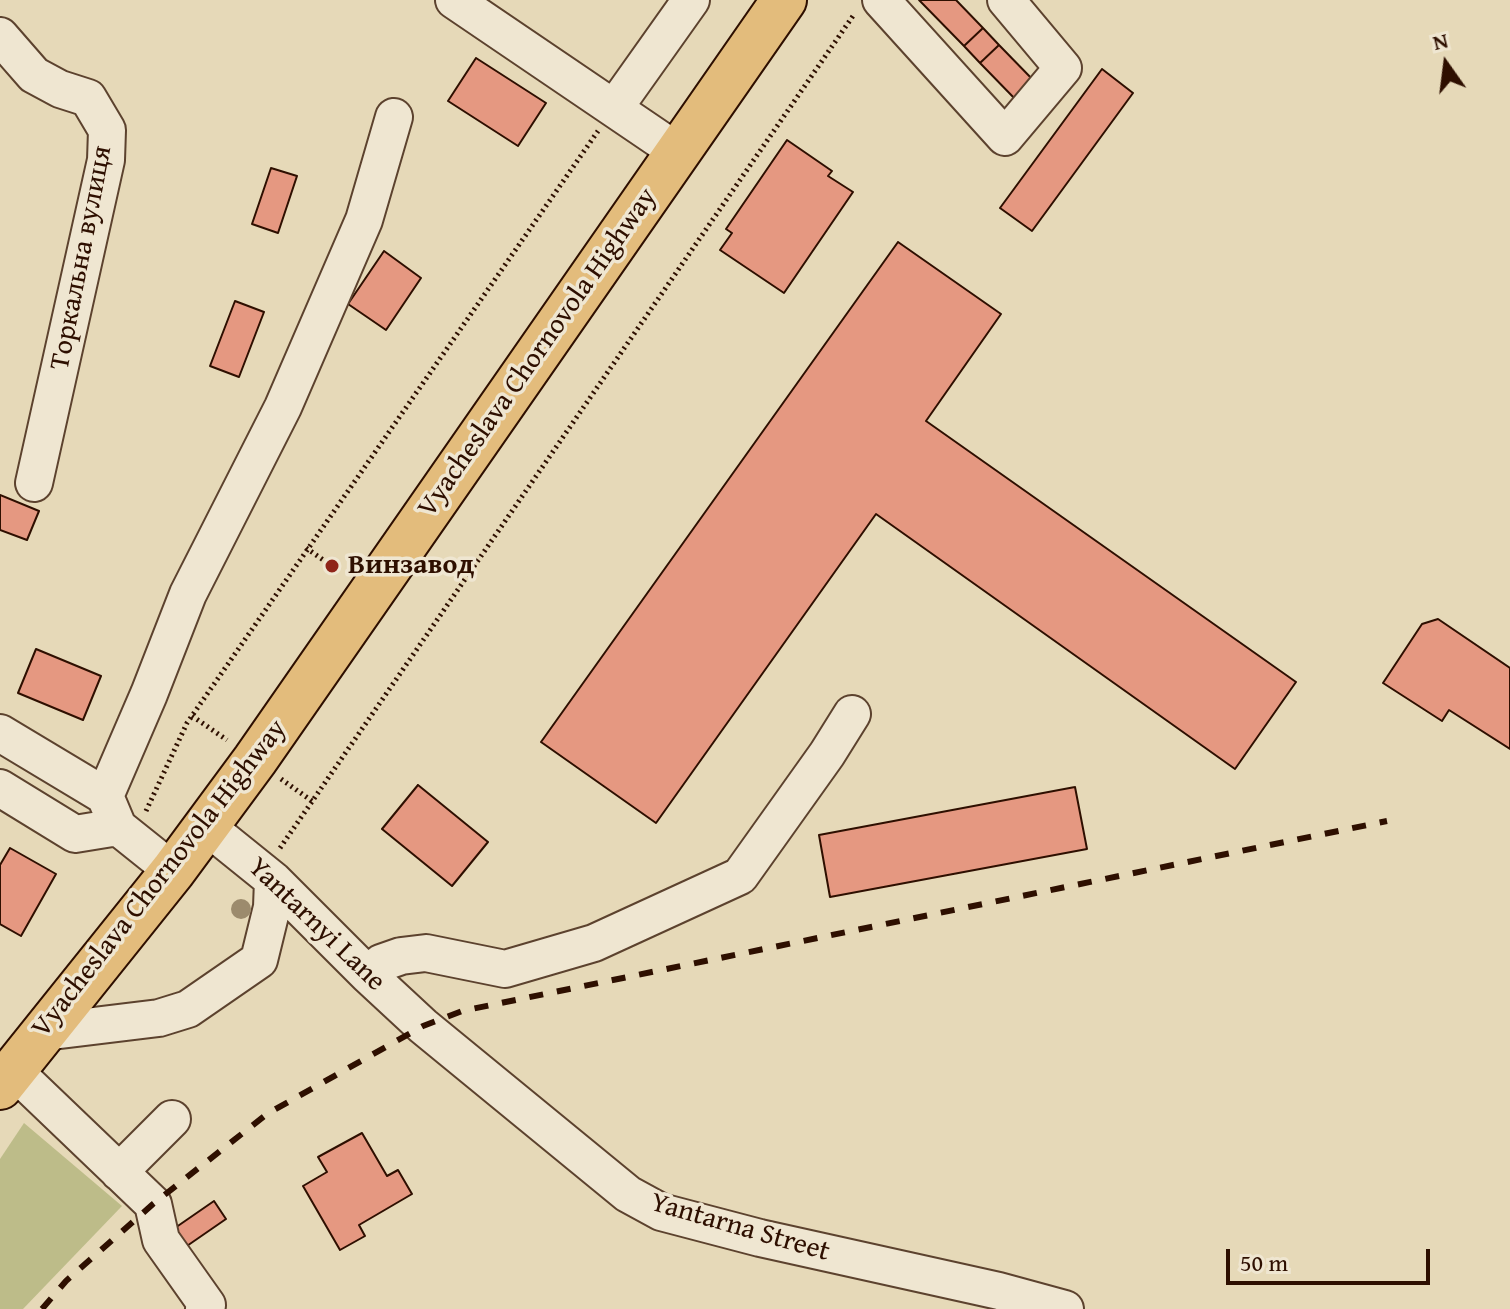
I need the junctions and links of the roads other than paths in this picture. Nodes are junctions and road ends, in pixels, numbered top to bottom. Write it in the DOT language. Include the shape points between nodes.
graph roads {
  1 [pos="454,0"];
  2 [pos="691,0"];
  3 [pos="784,0"];
  4 [pos="1006,0"];
  5 [pos="875,3"];
  6 [pos="0,36"];
  7 [pos="615,107"];
  8 [pos="394,117"];
  9 [pos="678,152"];
  10 [pos="34,483"];
  11 [pos="852,714"];
  12 [pos="0,733"];
  13 [pos="0,788"];
  14 [pos="119,820"];
  15 [pos="206,826"];
  16 [pos="173,871"];
  17 [pos="268,876"];
  18 [pos="368,975"];
  19 [pos="423,1026"];
  20 [pos="44,1032"];
  21 [pos="6,1078"];
  22 [pos="172,1119"];
  23 [pos="119,1172"];
  24 [pos="204,1309"];
  25 [pos="1065,1309"];
  1 -- 7 [label="street"];
  2 -- 7 [label="street"];
  3 -- 9 [label="main road, Vyacheslava Chornovola Highway"];
  4 -- 5 [label="street" via="1063,68 1005,137"];
  6 -- 10 [label="street, Торкальна вулиця" via="34,75 88,98 107,130 106,160"];
  7 -- 9 [label="street"];
  8 -- 14 [label="street" via="364,220 283,407 188,594 149,694"];
  9 -- 15 [label="main road, Vyacheslava Chornovola Highway"];
  11 -- 18 [label="street" via="740,876 594,943 505,969 426,953 381,963"];
  12 -- 14 [label="street"];
  13 -- 14 [label="street" via="75,834"];
  14 -- 16 [label="street"];
  15 -- 16 [label="main road, Vyacheslava Chornovola Highway"];
  15 -- 17 [label="street, Yantarnyi Lane"];
  16 -- 20 [label="main road, Vyacheslava Chornovola Highway"];
  17 -- 18 [label="street, Yantarnyi Lane"];
  17 -- 20 [label="street" via="272,907 259,960 188,1009 159,1018"];
  18 -- 19 [label="street, Yantarnyi Lane"];
  19 -- 25 [label="street, Yantarna Street" via="628,1194 661,1212"];
  20 -- 21 [label="main road, Vyacheslava Chornovola Highway"];
  21 -- 23 [label="street"];
  22 -- 23 [label="street"];
  23 -- 24 [label="street" via="153,1204 161,1240 207,1305"];
}
